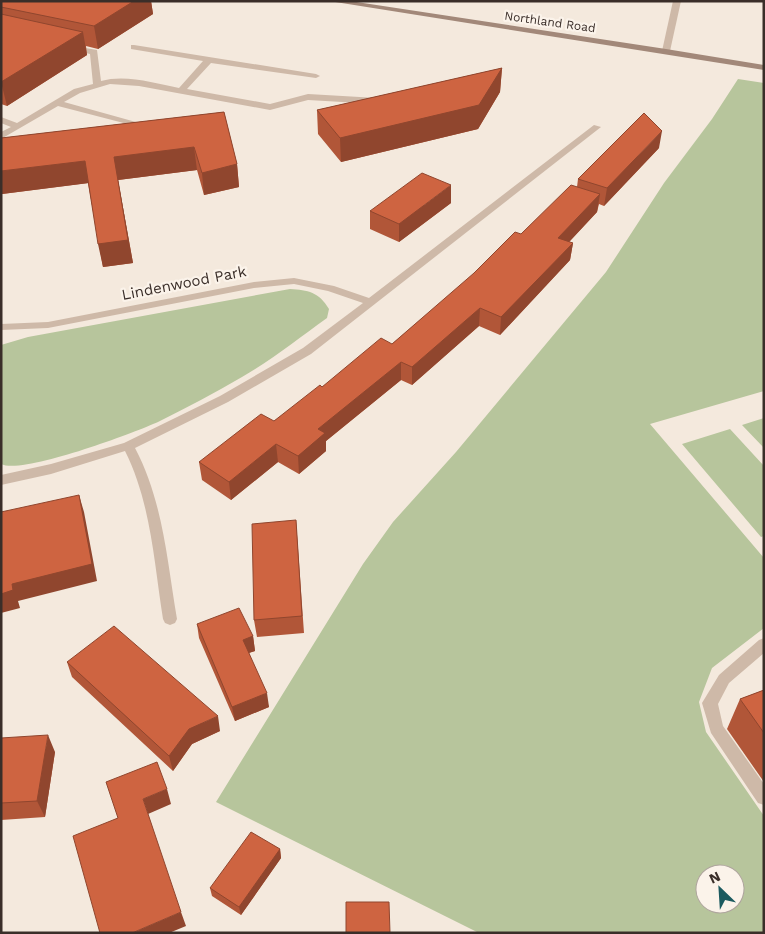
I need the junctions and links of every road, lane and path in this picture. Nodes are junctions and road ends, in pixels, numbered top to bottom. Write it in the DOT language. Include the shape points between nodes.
graph roads {
  1 [pos="333,1"];
  2 [pos="677,1"];
  3 [pos="66,46"];
  4 [pos="134,47"];
  5 [pos="666,51"];
  6 [pos="209,60"];
  7 [pos="764,68"];
  8 [pos="316,76"];
  9 [pos="96,85"];
  10 [pos="181,91"];
  11 [pos="385,102"];
  12 [pos="56,103"];
  13 [pos="1,120"];
  14 [pos="17,126"];
  15 [pos="140,126"];
  16 [pos="596,127"];
  17 [pos="1,136"];
  18 [pos="372,302"];
  19 [pos="1,327"];
  20 [pos="128,446"];
  21 [pos="1,480"];
  22 [pos="170,619"];
  23 [pos="764,644"];
  24 [pos="764,798"];
  1 -- 5 [label="main road, Northland Road"];
  2 -- 5 [label="street"];
  3 -- 9 [label="street" via="94,52"];
  4 -- 6 [label="street"];
  5 -- 7 [label="main road, Northland Road"];
  6 -- 8 [label="street"];
  6 -- 10 [label="street"];
  9 -- 10 [label="street" via="139,83"];
  9 -- 12 [label="street"];
  10 -- 11 [label="street" via="270,107 308,97"];
  12 -- 14 [label="street"];
  12 -- 15 [label="street"];
  13 -- 14 [label="street"];
  14 -- 17 [label="street"];
  16 -- 18 [label="street"];
  18 -- 19 [label="street, Lindenwood Park" via="330,288 294,281 254,285 48,325"];
  18 -- 20 [label="street" via="307,351 224,399"];
  20 -- 21 [label="street"];
  20 -- 22 [label="street" via="140,466 154,522"];
  23 -- 24 [label="street" via="724,679 710,703 716,728"];
}
